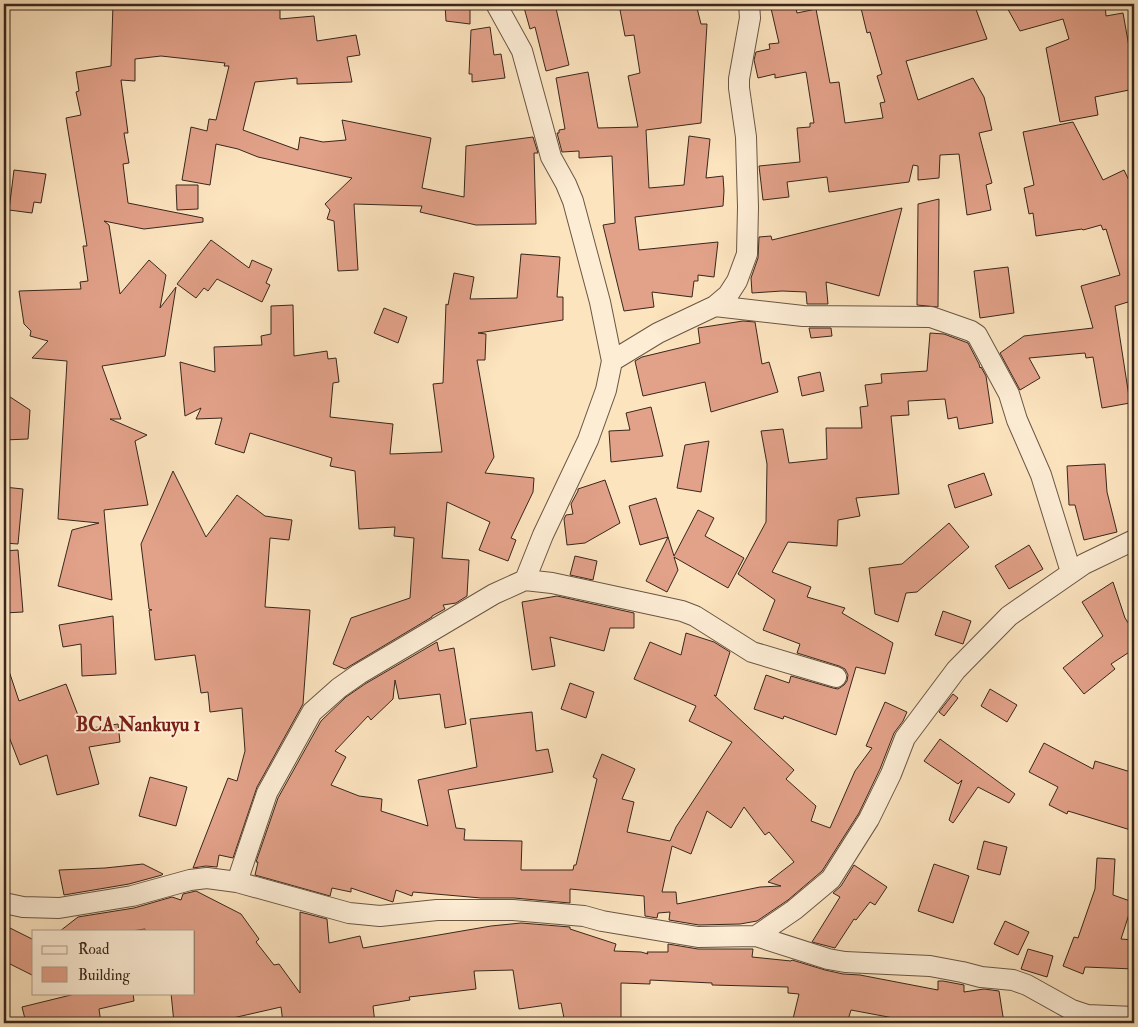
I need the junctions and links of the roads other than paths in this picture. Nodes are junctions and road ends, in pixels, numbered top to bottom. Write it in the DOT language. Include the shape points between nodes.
graph roads {
  1 [pos="496,4"];
  2 [pos="750,4"];
  3 [pos="715,306"];
  4 [pos="612,361"];
  5 [pos="1134,540"];
  6 [pos="1071,572"];
  7 [pos="525,580"];
  8 [pos="836,676"];
  9 [pos="237,882"];
  10 [pos="4,903"];
  11 [pos="756,936"];
  12 [pos="1134,1017"];
  1 -- 4 [label="street" via="522,51 551,157 573,201"];
  2 -- 3 [label="street" via="739,79 746,137 747,254 737,281"];
  3 -- 4 [label="street" via="658,332"];
  3 -- 6 [label="street" via="802,316 931,317 971,330 1009,394 1041,475"];
  4 -- 7 [label="street" via="606,390 588,440"];
  5 -- 6 [label="street"];
  6 -- 11 [label="street" via="1009,616 956,670 904,738 870,819 831,879"];
  7 -- 8 [label="street" via="561,584 682,611 752,652"];
  7 -- 9 [label="street" via="494,594 359,674 312,712 267,793"];
  9 -- 10 [label="street" via="199,879 132,896 58,908"];
  9 -- 11 [label="street" via="364,915 437,910 512,910 584,916 698,937"];
  11 -- 12 [label="street" via="845,962 930,966 981,978 1013,980 1088,1015"];
}
